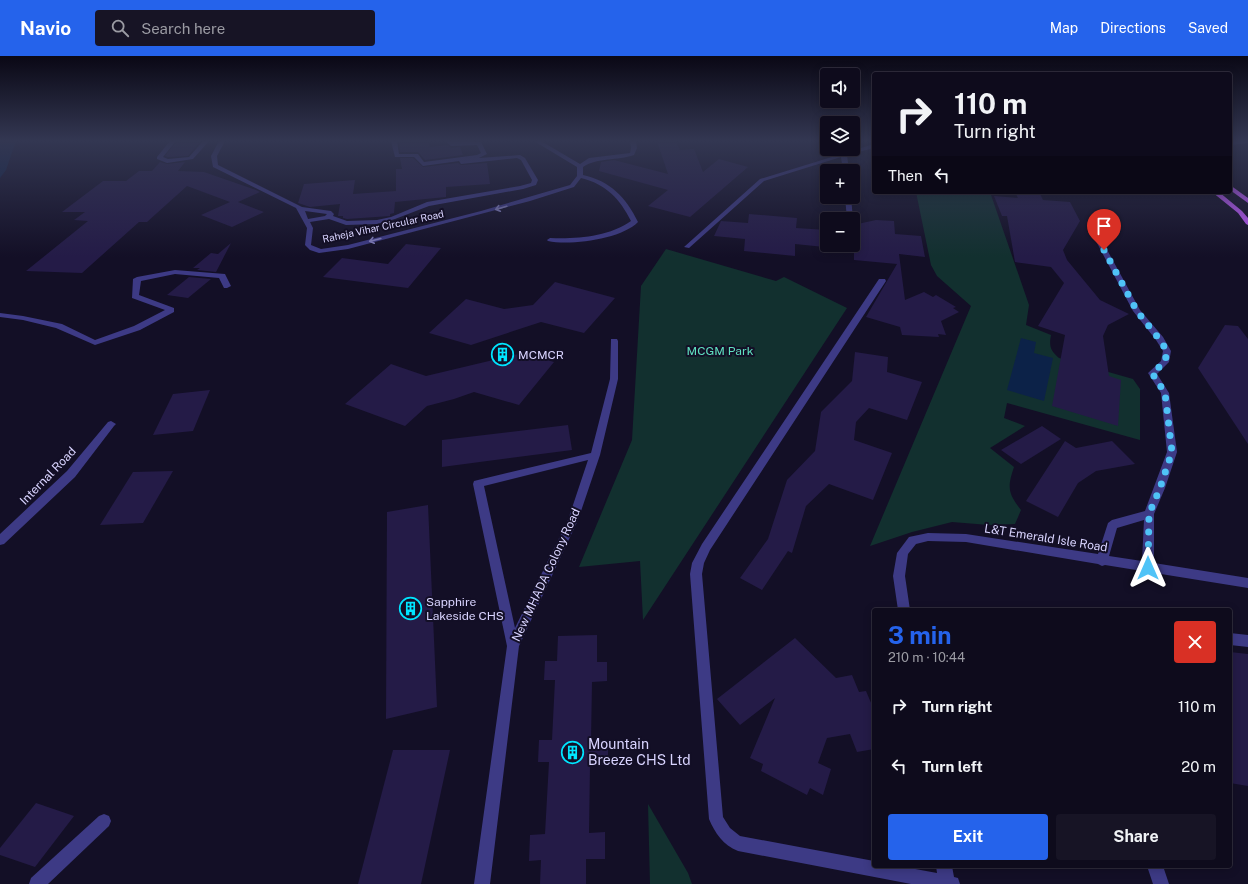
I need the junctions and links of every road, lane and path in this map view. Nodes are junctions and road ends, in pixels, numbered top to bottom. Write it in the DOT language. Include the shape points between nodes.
graph roads {
  1 [pos="243,180"];
  2 [pos="535,180"];
  3 [pos="577,180"];
  4 [pos="593,180"];
  5 [pos="763,180"];
  6 [pos="1232,189"];
  7 [pos="1218,194"];
  8 [pos="1248,201"];
  9 [pos="300,209"];
  10 [pos="329,217"];
  11 [pos="307,221"];
  12 [pos="1248,223"];
  13 [pos="1091,226"];
  14 [pos="550,240"];
  15 [pos="686,246"];
  16 [pos="882,280"];
  17 [pos="227,286"];
  18 [pos="0,315"];
  19 [pos="614,341"];
  20 [pos="111,424"];
  21 [pos="595,455"];
  22 [pos="1149,514"];
  23 [pos="0,542"];
  24 [pos="1102,561"];
  25 [pos="1148,568"];
  26 [pos="1248,583"];
  27 [pos="904,608"];
  28 [pos="1232,639"];
  29 [pos="1248,641"];
  30 [pos="512,646"];
  31 [pos="104,821"];
  32 [pos="944,868"];
  33 [pos="1156,868"];
  34 [pos="37,884"];
  35 [pos="482,884"];
  36 [pos="948,884"];
  37 [pos="1160,884"];
  1 -- 9 [label="street, Raheja Vihar Circular Road"];
  2 -- 10 [label="street" via="534,184 521,188 427,204 377,222 346,223"];
  3 -- 11 [label="street, Raheja Vihar Circular Road, one-way" via="572,186 536,198 342,248 320,251 313,249 308,245 310,228"];
  4 -- 14 [label="street" via="618,193 634,222 624,229 590,238"];
  5 -- 15 [label="street"];
  6 -- 8 [label="main road"];
  7 -- 12 [label="main road" via="1240,212"];
  9 -- 10 [label="street" via="329,212"];
  9 -- 11 [label="street, Raheja Vihar Circular Road"];
  10 -- 11 [label="street"];
  13 -- 22 [label="street" via="1137,311 1167,351 1165,362 1152,373 1165,393 1172,452"];
  16 -- 36 [label="street" via="706,547 698,563 696,574 716,820 728,838 738,843"];
  17 -- 18 [label="street" via="222,276 175,272 137,279 135,296 171,310 138,328 95,343 59,326"];
  19 -- 21 [label="street, New MHADA Colony Road" via="614,379"];
  20 -- 23 [label="street, Internal Road" via="71,474"];
  21 -- 30 [label="street, New MHADA Colony Road" via="573,520"];
  21 -- 30 [label="street" via="478,484"];
  22 -- 24 [label="street" via="1112,526"];
  22 -- 25 [label="street"];
  24 -- 25 [label="street, L&T Emerald Isle Road"];
  24 -- 27 [label="street, L&T Emerald Isle Road" via="966,538 928,537 913,540 903,553 899,576"];
  25 -- 26 [label="street, L&T Emerald Isle Road"];
  28 -- 29 [label="street"];
  30 -- 35 [label="street, New MHADA Colony Road"];
  31 -- 34 [label="street"];
  32 -- 36 [label="street"];
  33 -- 37 [label="street"];
}
